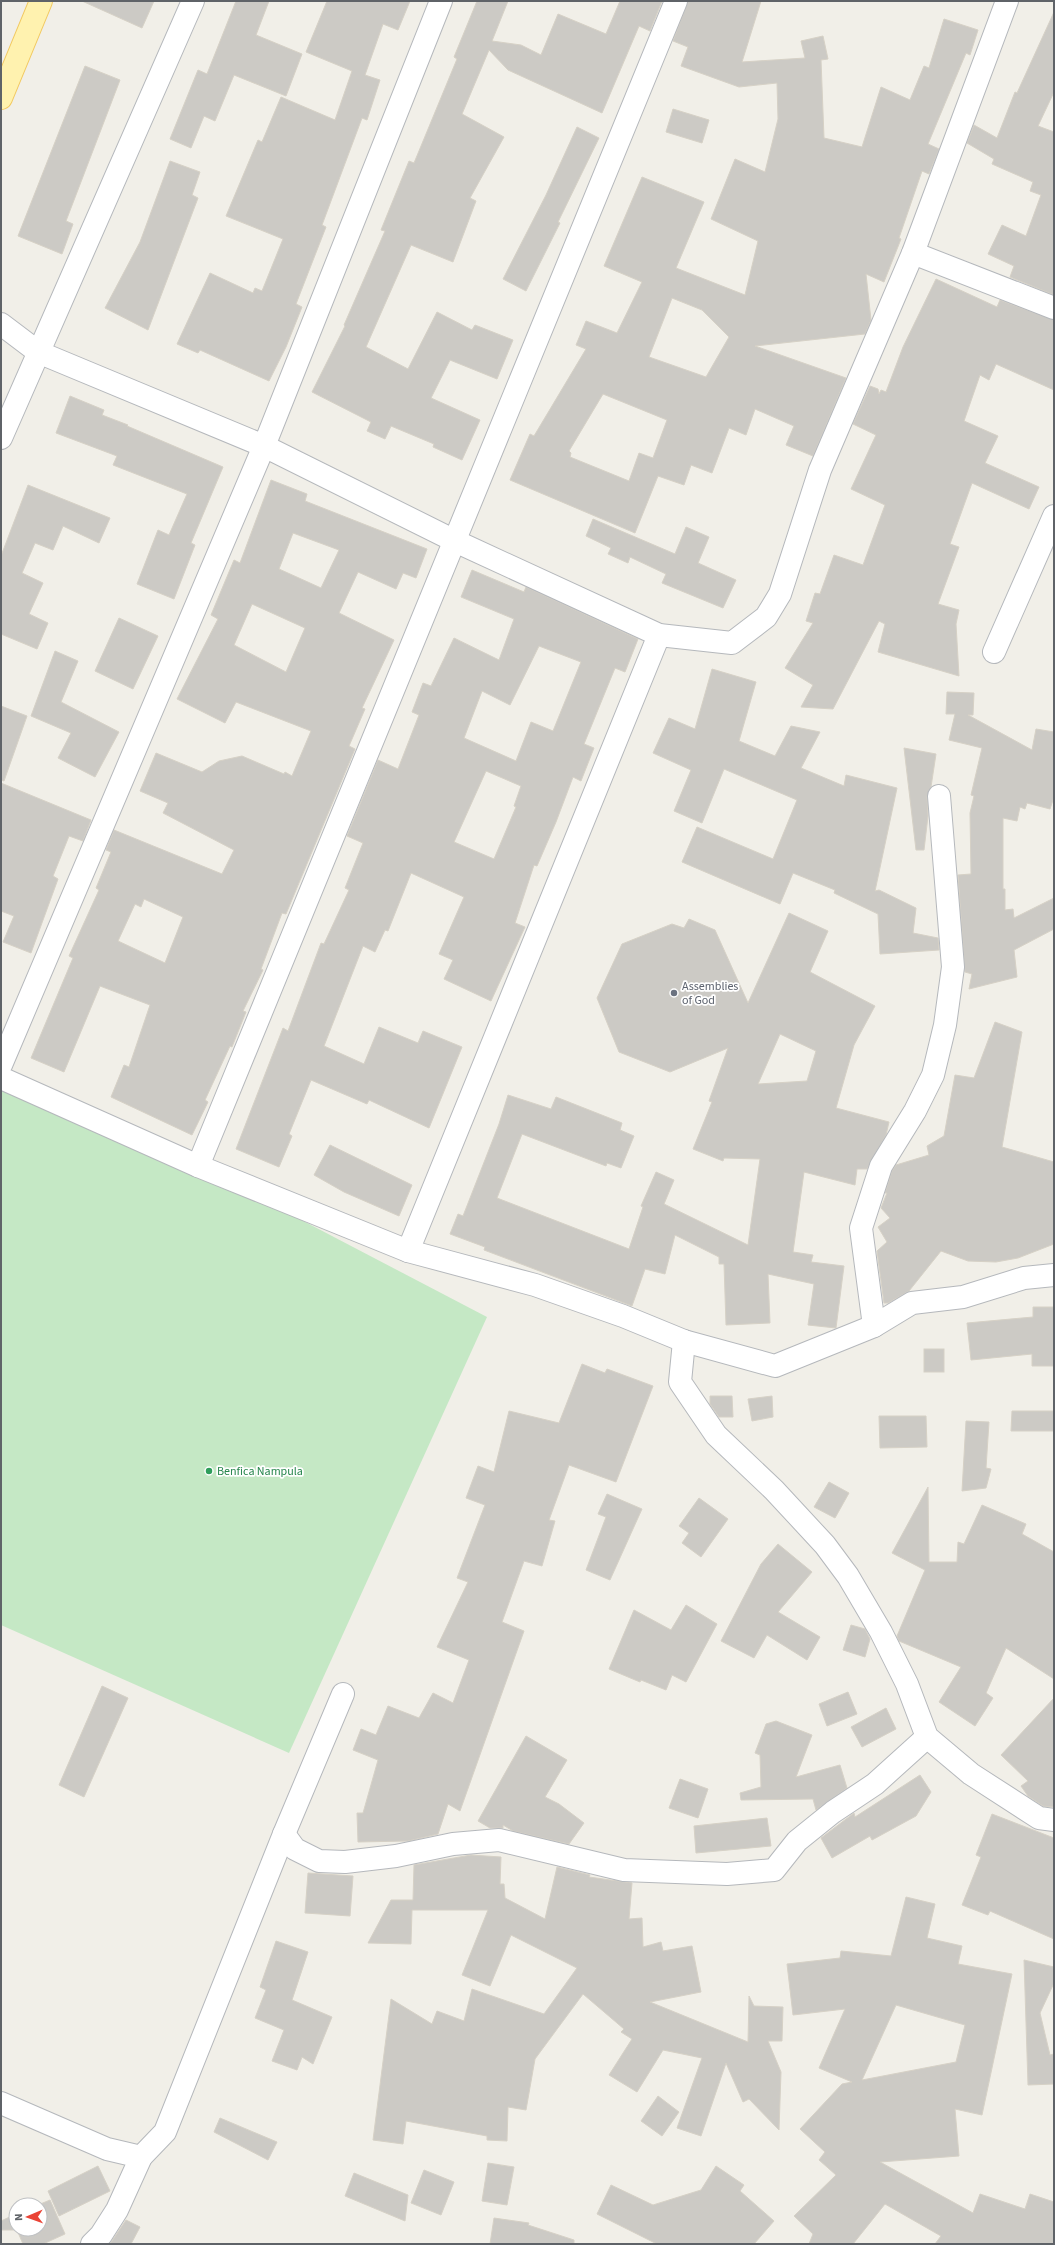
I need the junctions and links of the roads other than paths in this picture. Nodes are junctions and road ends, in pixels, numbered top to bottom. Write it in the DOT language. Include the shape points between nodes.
graph roads {
  1 [pos="41,1"];
  2 [pos="193,1"];
  3 [pos="441,1"];
  4 [pos="676,1"];
  5 [pos="1007,1"];
  6 [pos="1,98"];
  7 [pos="913,253"];
  8 [pos="1054,308"];
  9 [pos="1,324"];
  10 [pos="38,352"];
  11 [pos="1,438"];
  12 [pos="264,446"];
  13 [pos="1054,516"];
  14 [pos="455,541"];
  15 [pos="659,635"];
  16 [pos="994,652"];
  17 [pos="939,796"];
  18 [pos="1,1065"];
  19 [pos="1,1078"];
  20 [pos="198,1166"];
  21 [pos="408,1251"];
  22 [pos="1054,1275"];
  23 [pos="874,1326"];
  24 [pos="684,1341"];
  25 [pos="343,1694"];
  26 [pos="927,1737"];
  27 [pos="1054,1820"];
  28 [pos="284,1834"];
  29 [pos="1,2103"];
  30 [pos="141,2157"];
  31 [pos="92,2244"];
  1 -- 6 [label="main road"];
  2 -- 10 [label="street"];
  3 -- 12 [label="street"];
  4 -- 14 [label="street"];
  5 -- 7 [label="street"];
  7 -- 8 [label="street"];
  7 -- 15 [label="street" via="820,470 780,594 766,617 732,642"];
  9 -- 10 [label="street"];
  10 -- 11 [label="street"];
  10 -- 12 [label="street"];
  12 -- 14 [label="street"];
  12 -- 18 [label="street"];
  13 -- 16 [label="street"];
  14 -- 15 [label="street"];
  14 -- 20 [label="street"];
  15 -- 21 [label="street"];
  17 -- 23 [label="street" via="953,967 945,1025 933,1076 881,1166 860,1228"];
  19 -- 20 [label="street"];
  20 -- 21 [label="street"];
  21 -- 24 [label="street" via="535,1285"];
  22 -- 23 [label="street" via="1024,1278 963,1297 912,1303"];
  23 -- 24 [label="street" via="775,1366"];
  24 -- 26 [label="street" via="680,1382 716,1435 774,1490 825,1545 848,1576 907,1684"];
  25 -- 28 [label="street"];
  26 -- 27 [label="street" via="971,1774 1039,1818"];
  26 -- 28 [label="street" via="875,1784 833,1812 797,1841 774,1870 727,1874 624,1870 499,1840 453,1844 396,1856 345,1862 319,1861 296,1849"];
  28 -- 30 [label="street" via="166,2132"];
  29 -- 30 [label="street" via="107,2149"];
  30 -- 31 [label="street" via="117,2210 102,2235"];
}
